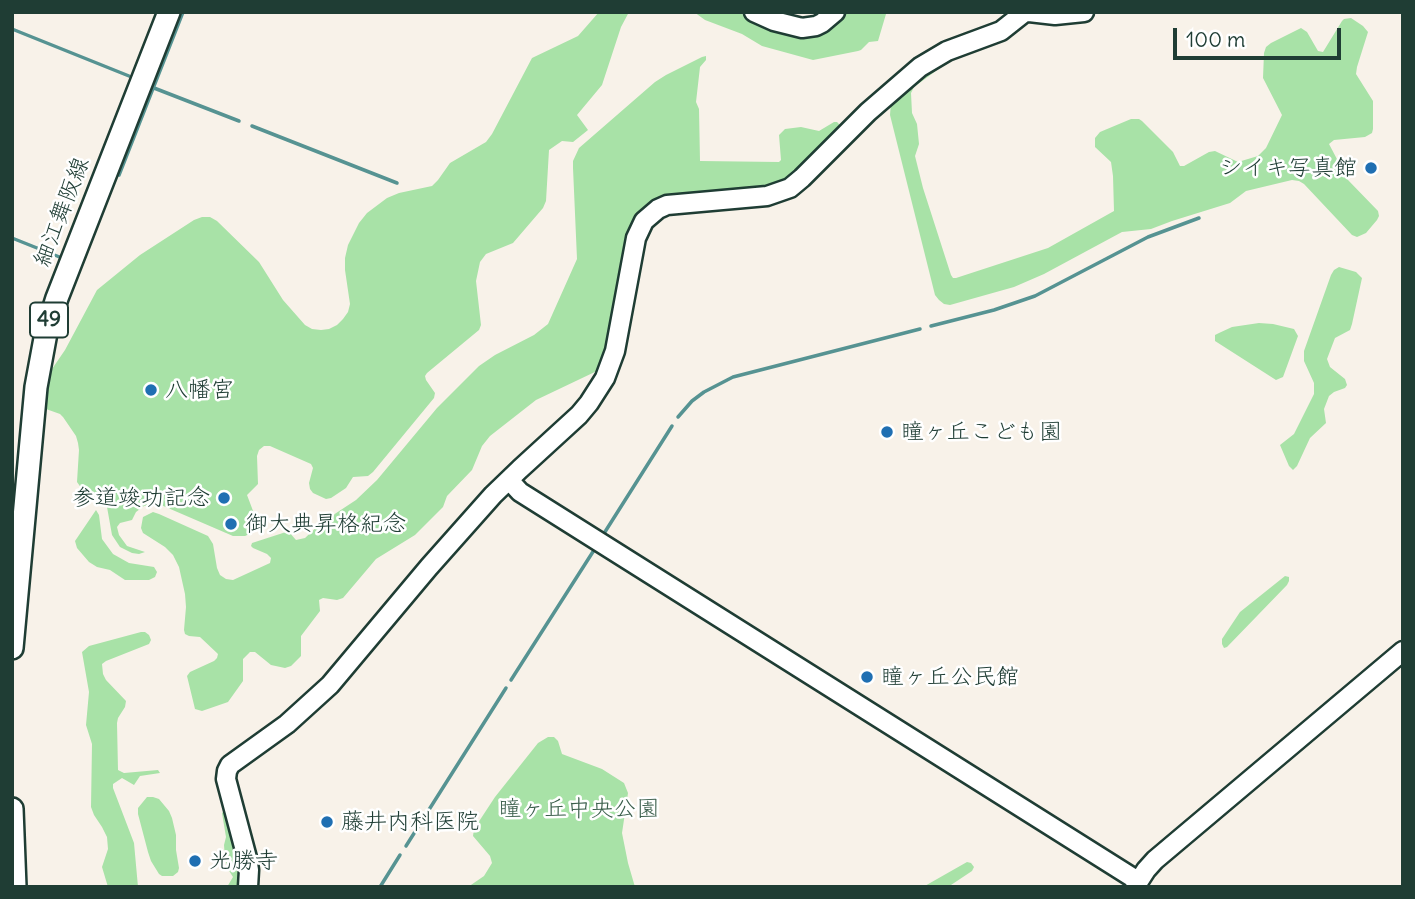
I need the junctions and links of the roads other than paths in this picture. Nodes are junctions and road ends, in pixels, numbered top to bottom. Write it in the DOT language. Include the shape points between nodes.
graph roads {
  1 [pos="169,12"];
  2 [pos="754,12"];
  3 [pos="835,12"];
  4 [pos="1027,12"];
  5 [pos="1084,12"];
  6 [pos="509,480"];
  7 [pos="17,538"];
  8 [pos="12,648"];
  9 [pos="1403,651"];
  10 [pos="12,809"];
  11 [pos="1136,884"];
  12 [pos="15,887"];
  13 [pos="248,887"];
  1 -- 7 [label="main road, 細江舞阪線 / 49" via="46,333"];
  2 -- 3 [label="street" via="802,28 816,26"];
  4 -- 5 [label="street"];
  4 -- 6 [label="street" via="1000,31 947,51 920,67 790,188 767,196 677,203 651,214 636,238 615,351 602,384 579,415"];
  6 -- 11 [label="street" via="520,492"];
  6 -- 13 [label="street" via="330,685 287,724 230,765 226,779 247,858"];
  7 -- 8 [label="main road, 細江舞阪線 / 49"];
  9 -- 11 [label="street" via="1155,860"];
  10 -- 12 [label="main road"];
}
